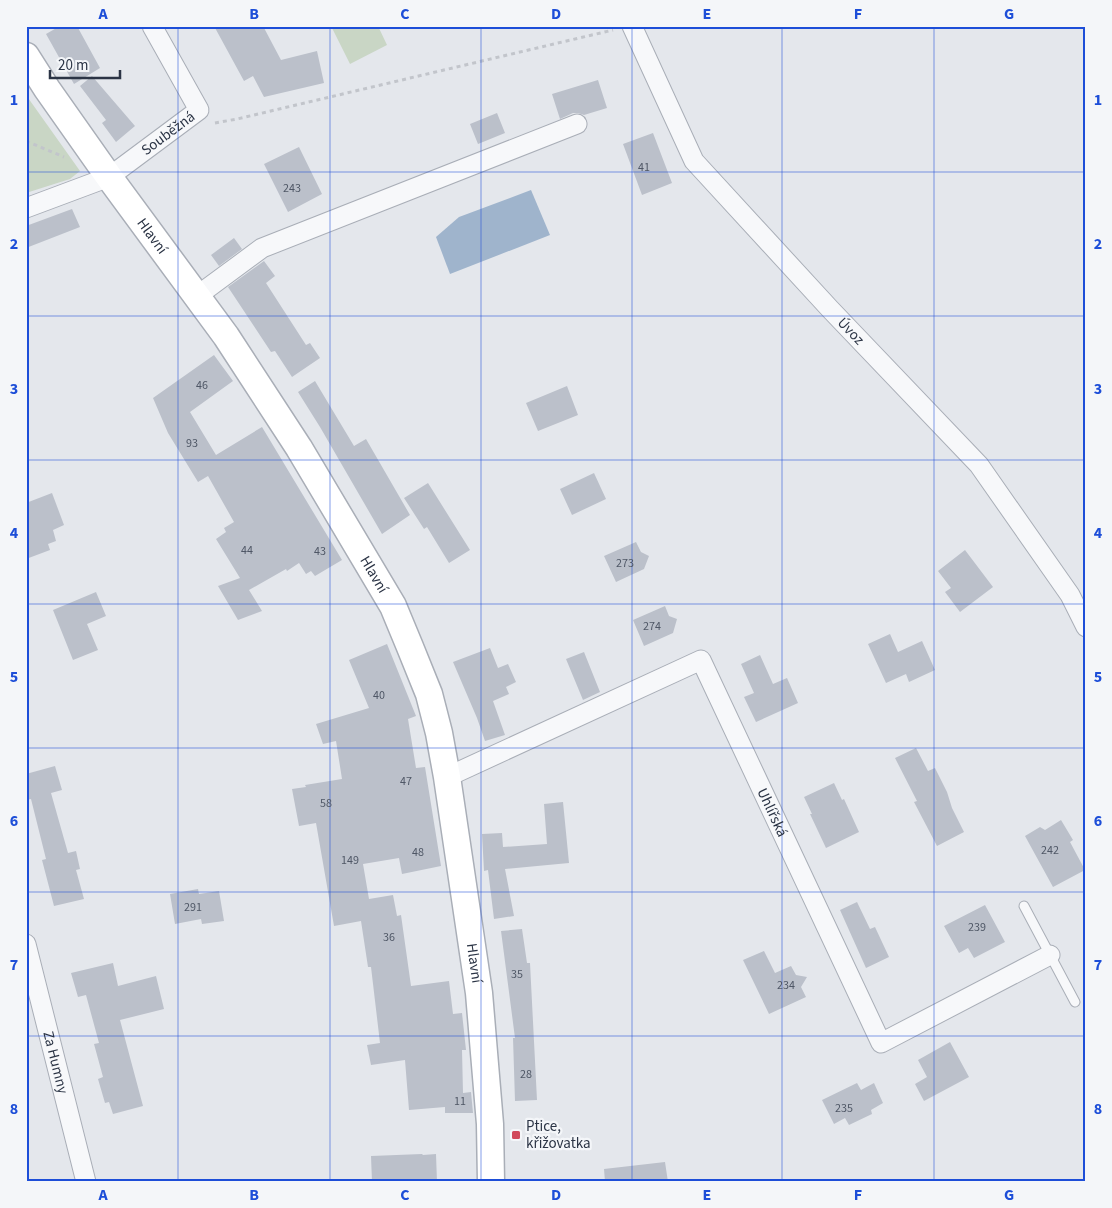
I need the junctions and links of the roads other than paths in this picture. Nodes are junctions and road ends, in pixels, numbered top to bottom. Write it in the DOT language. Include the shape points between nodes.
graph roads {
  1 [pos="152,26"];
  2 [pos="626,27"];
  3 [pos="26,56"];
  4 [pos="577,124"];
  5 [pos="101,180"];
  6 [pos="26,208"];
  7 [pos="196,296"];
  8 [pos="1086,626"];
  9 [pos="448,776"];
  10 [pos="1024,906"];
  11 [pos="26,944"];
  12 [pos="1050,955"];
  13 [pos="1075,1002"];
  14 [pos="86,1182"];
  15 [pos="491,1182"];
  1 -- 5 [label="street, Souběžná" via="199,110"];
  2 -- 8 [label="street, Úvoz" via="694,161 979,465 1070,595"];
  3 -- 5 [label="main road, Hlavní"];
  4 -- 7 [label="street" via="262,248"];
  5 -- 6 [label="street"];
  5 -- 7 [label="main road, Hlavní"];
  7 -- 9 [label="main road, Hlavní" via="299,448 393,606 429,694"];
  9 -- 12 [label="street, Uhlířská" via="701,660 881,1043"];
  9 -- 15 [label="main road, Hlavní" via="480,993"];
  10 -- 12 [label="lane"];
  11 -- 14 [label="street, Za Humny"];
  12 -- 13 [label="lane"];
}
